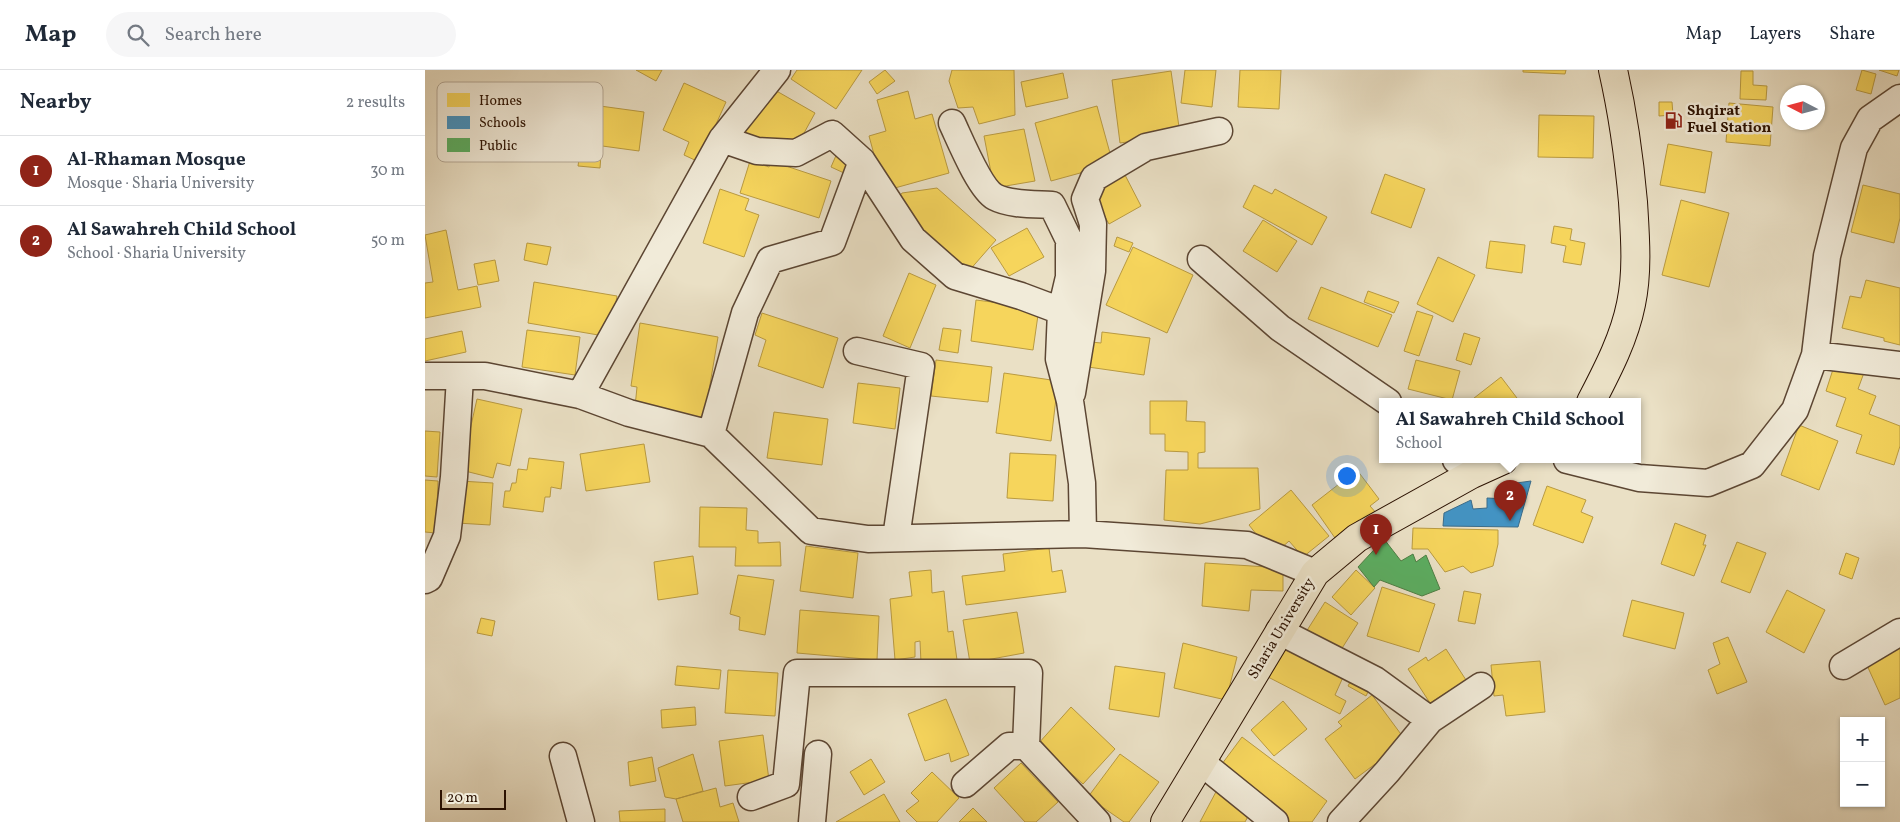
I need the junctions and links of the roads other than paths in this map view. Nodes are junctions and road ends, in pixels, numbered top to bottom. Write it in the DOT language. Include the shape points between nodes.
graph roads {
  1 [pos="777,70"];
  2 [pos="1613,70"];
  3 [pos="1900,98"];
  4 [pos="952,123"];
  5 [pos="1219,131"];
  6 [pos="722,139"];
  7 [pos="862,161"];
  8 [pos="1201,259"];
  9 [pos="1061,311"];
  10 [pos="857,351"];
  11 [pos="1815,355"];
  12 [pos="1900,366"];
  13 [pos="425,376"];
  14 [pos="460,377"];
  15 [pos="580,394"];
  16 [pos="1382,398"];
  17 [pos="1593,398"];
  18 [pos="1071,401"];
  19 [pos="711,434"];
  20 [pos="1486,463"];
  21 [pos="1579,463"];
  22 [pos="1464,467"];
  23 [pos="1083,534"];
  24 [pos="895,538"];
  25 [pos="1315,574"];
  26 [pos="425,580"];
  27 [pos="1279,632"];
  28 [pos="1900,632"];
  29 [pos="1843,666"];
  30 [pos="1481,686"];
  31 [pos="1430,720"];
  32 [pos="1026,746"];
  33 [pos="818,754"];
  34 [pos="563,756"];
  35 [pos="1202,763"];
  36 [pos="965,784"];
  37 [pos="751,797"];
  38 [pos="1269,820"];
  39 [pos="581,822"];
  40 [pos="812,822"];
  41 [pos="1097,822"];
  42 [pos="1165,822"];
  43 [pos="1341,822"];
  1 -- 6 [label="street"];
  2 -- 17 [label="main road" via="1630,167 1636,234 1635,276 1632,304 1622,338"];
  3 -- 11 [label="street" via="1870,119 1854,148 1827,256"];
  4 -- 9 [label="street" via="978,178 993,196 1052,205 1069,240 1069,277"];
  5 -- 18 [label="street" via="1146,147 1094,178 1085,199 1093,224 1092,271"];
  6 -- 7 [label="street" via="757,151 796,153 832,134"];
  6 -- 15 [label="street"];
  7 -- 9 [label="street" via="913,239 955,276"];
  7 -- 19 [label="street" via="832,242 770,260 745,313"];
  8 -- 16 [label="street" via="1280,328"];
  9 -- 18 [label="street" via="1059,359"];
  10 -- 24 [label="street" via="921,366"];
  11 -- 12 [label="street"];
  11 -- 21 [label="street" via="1795,410 1752,465 1708,483 1639,478"];
  13 -- 14 [label="street"];
  14 -- 15 [label="street" via="485,376"];
  14 -- 26 [label="street" via="447,536 429,578"];
  15 -- 19 [label="street" via="629,413"];
  18 -- 23 [label="street" via="1082,483"];
  19 -- 24 [label="street" via="811,531 868,539"];
  20 -- 22 [label="main road, Sharia University"];
  22 -- 25 [label="main road, Sharia University" via="1357,538"];
  23 -- 24 [label="street"];
  23 -- 25 [label="street" via="1247,545"];
  25 -- 27 [label="main road, Sharia University"];
  27 -- 31 [label="street" via="1375,680"];
  27 -- 35 [label="main road, Sharia University"];
  28 -- 29 [label="street"];
  30 -- 31 [label="street"];
  31 -- 43 [label="street"];
  32 -- 36 [label="street" via="1009,746"];
  32 -- 37 [label="street" via="1029,673 797,674 786,784"];
  32 -- 41 [label="street"];
  33 -- 40 [label="street"];
  34 -- 39 [label="street"];
  35 -- 38 [label="street"];
  35 -- 42 [label="main road, Sharia University"];
}
